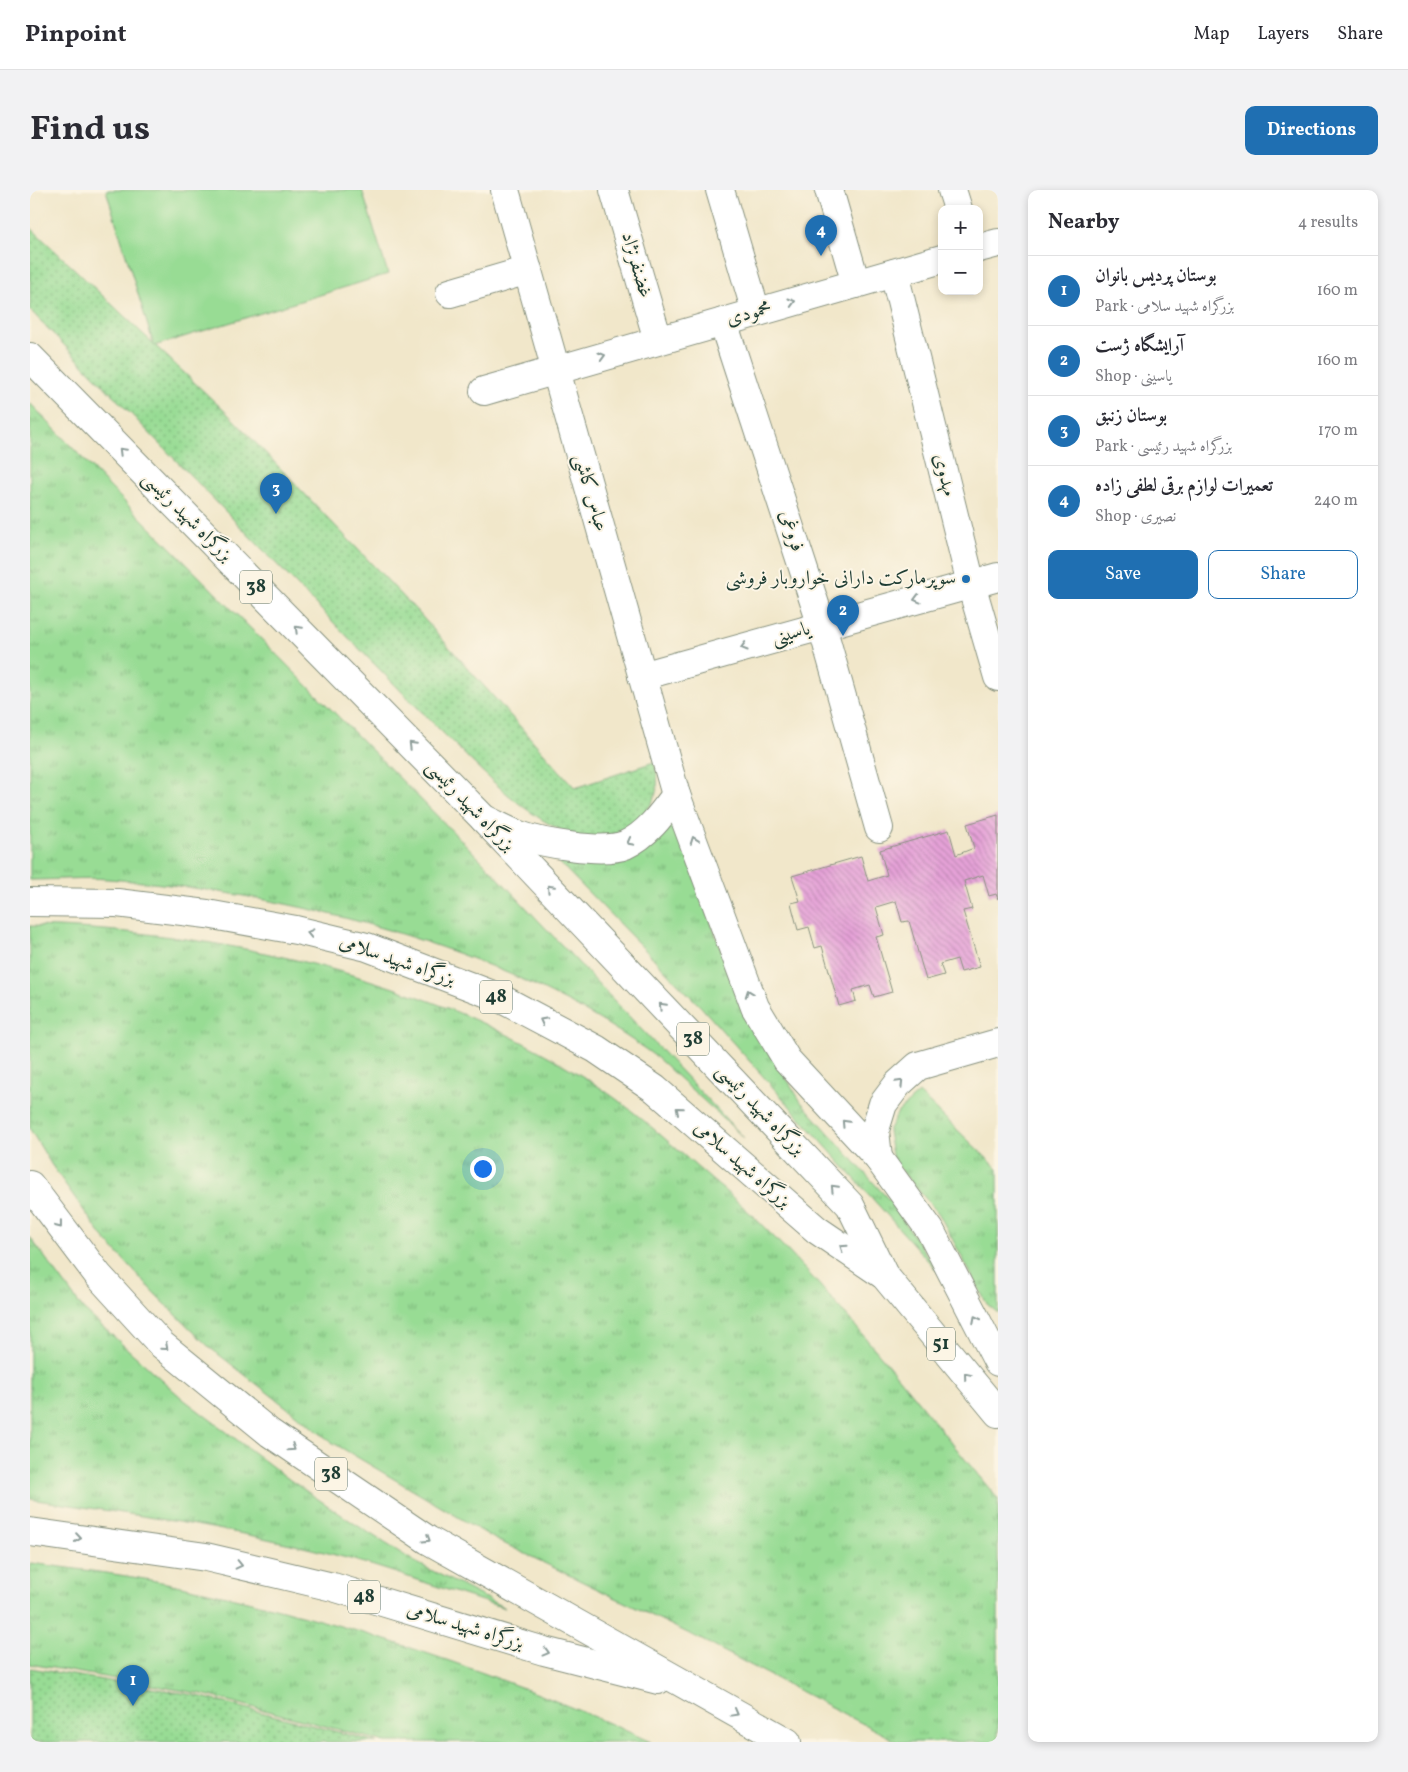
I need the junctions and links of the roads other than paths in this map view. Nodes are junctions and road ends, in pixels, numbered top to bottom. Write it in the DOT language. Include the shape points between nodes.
graph roads {
  1 [pos="505,190"];
  2 [pos="614,190"];
  3 [pos="720,190"];
  4 [pos="829,190"];
  5 [pos="952,190"];
  6 [pos="957,205"];
  7 [pos="998,243"];
  8 [pos="983,247"];
  9 [pos="938,260"];
  10 [pos="528,270"];
  11 [pos="894,273"];
  12 [pos="856,284"];
  13 [pos="450,293"];
  14 [pos="756,312"];
  15 [pos="723,322"];
  16 [pos="658,340"];
  17 [pos="30,357"];
  18 [pos="556,369"];
  19 [pos="484,391"];
  20 [pos="998,577"];
  21 [pos="972,584"];
  22 [pos="822,626"];
  23 [pos="642,676"];
  24 [pos="998,677"];
  25 [pos="676,795"];
  26 [pos="482,818"];
  27 [pos="879,828"];
  28 [pos="30,902"];
  29 [pos="998,1043"];
  30 [pos="878,1158"];
  31 [pos="30,1185"];
  32 [pos="884,1275"];
  33 [pos="998,1362"];
  34 [pos="998,1413"];
  35 [pos="30,1532"];
  36 [pos="692,1689"];
  37 [pos="787,1742"];
  1 -- 10 [label="main road, عباس کاشی"];
  2 -- 16 [label="main road, غضنفرنژاد"];
  3 -- 14 [label="main road"];
  4 -- 12 [label="main road"];
  5 -- 6 [label="main road"];
  7 -- 8 [label="main road"];
  9 -- 11 [label="main road, محمودی"];
  10 -- 13 [label="main road"];
  10 -- 18 [label="main road, عباس کاشی"];
  11 -- 12 [label="main road, محمودی"];
  11 -- 21 [label="main road, مهدوی"];
  14 -- 12 [label="main road, محمودی, one-way"];
  14 -- 15 [label="main road, محمودی"];
  15 -- 16 [label="main road, محمودی"];
  15 -- 22 [label="main road, فروغی"];
  18 -- 16 [label="main road, محمودی, one-way"];
  26 -- 17 [label="main road, بزرگراه شهید رئیسی / 38, one-way"];
  18 -- 19 [label="main road, محمودی"];
  18 -- 23 [label="main road, عباس کاشی"];
  20 -- 21 [label="main road, یاسینی"];
  21 -- 22 [label="main road, یاسینی, one-way"];
  21 -- 24 [label="main road, مهدوی"];
  22 -- 23 [label="main road, یاسینی, one-way"];
  22 -- 27 [label="main road, فروغی"];
  23 -- 25 [label="main road, عباس کاشی"];
  25 -- 26 [label="main road, one-way" via="638,838 610,848 580,848 520,836"];
  30 -- 25 [label="main road, عباس کاشی, one-way" via="787,1060 754,1007"];
  32 -- 26 [label="main road, بزرگراه شهید رئیسی / 38, one-way" via="850,1205"];
  32 -- 28 [label="main road, بزرگراه شهید سلامی / 48, one-way" via="817,1230 655,1089 596,1049 498,997 367,947 296,930 135,905"];
  30 -- 29 [label="main road, one-way" via="875,1130 882,1104 898,1084 918,1066"];
  33 -- 30 [label="main road, عباس کاشی, one-way" via="930,1230"];
  31 -- 36 [label="main road, 38, one-way" via="98,1275 161,1344 270,1433 428,1540"];
  34 -- 32 [label="main road, 51, one-way"];
  35 -- 36 [label="main road, بزرگراه شهید سلامی / 48, one-way" via="206,1557 333,1587 544,1651"];
  36 -- 37 [label="main road, one-way"];
}
